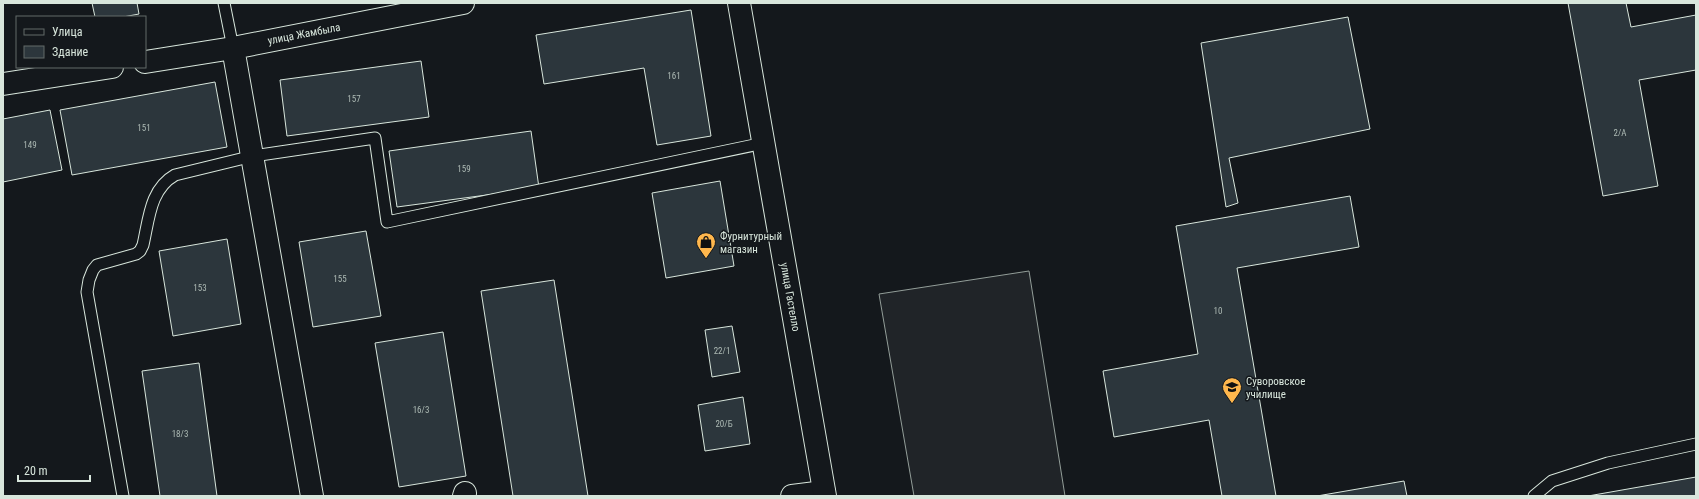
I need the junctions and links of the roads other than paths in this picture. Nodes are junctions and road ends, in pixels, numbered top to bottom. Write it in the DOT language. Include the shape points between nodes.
graph roads {
  1 [pos="224,3"];
  2 [pos="463,3"];
  3 [pos="739,3"];
  4 [pos="233,48"];
  5 [pos="146,62"];
  6 [pos="106,68"];
  7 [pos="3,84"];
  8 [pos="764,143"];
  9 [pos="253,156"];
  10 [pos="1696,444"];
  11 [pos="824,494"];
  12 [pos="123,496"];
  13 [pos="312,496"];
  14 [pos="792,496"];
  15 [pos="1534,496"];
  1 -- 4 [label="lane"];
  2 -- 4 [label="street, улица Жамбыла"];
  3 -- 8 [label="street, улица Гастелло"];
  4 -- 5 [label="street, улица Жамбыла"];
  4 -- 9 [label="street"];
  6 -- 7 [label="street"];
  8 -- 9 [label="lane" via="387,222 375,138"];
  8 -- 11 [label="street, улица Гастелло"];
  9 -- 12 [label="lane" via="186,171 168,179 152,201 140,251 97,265 92,270 87,292"];
  9 -- 13 [label="street"];
  10 -- 15 [label="lane" via="1608,463 1552,481"];
  11 -- 14 [label="street"];
}
